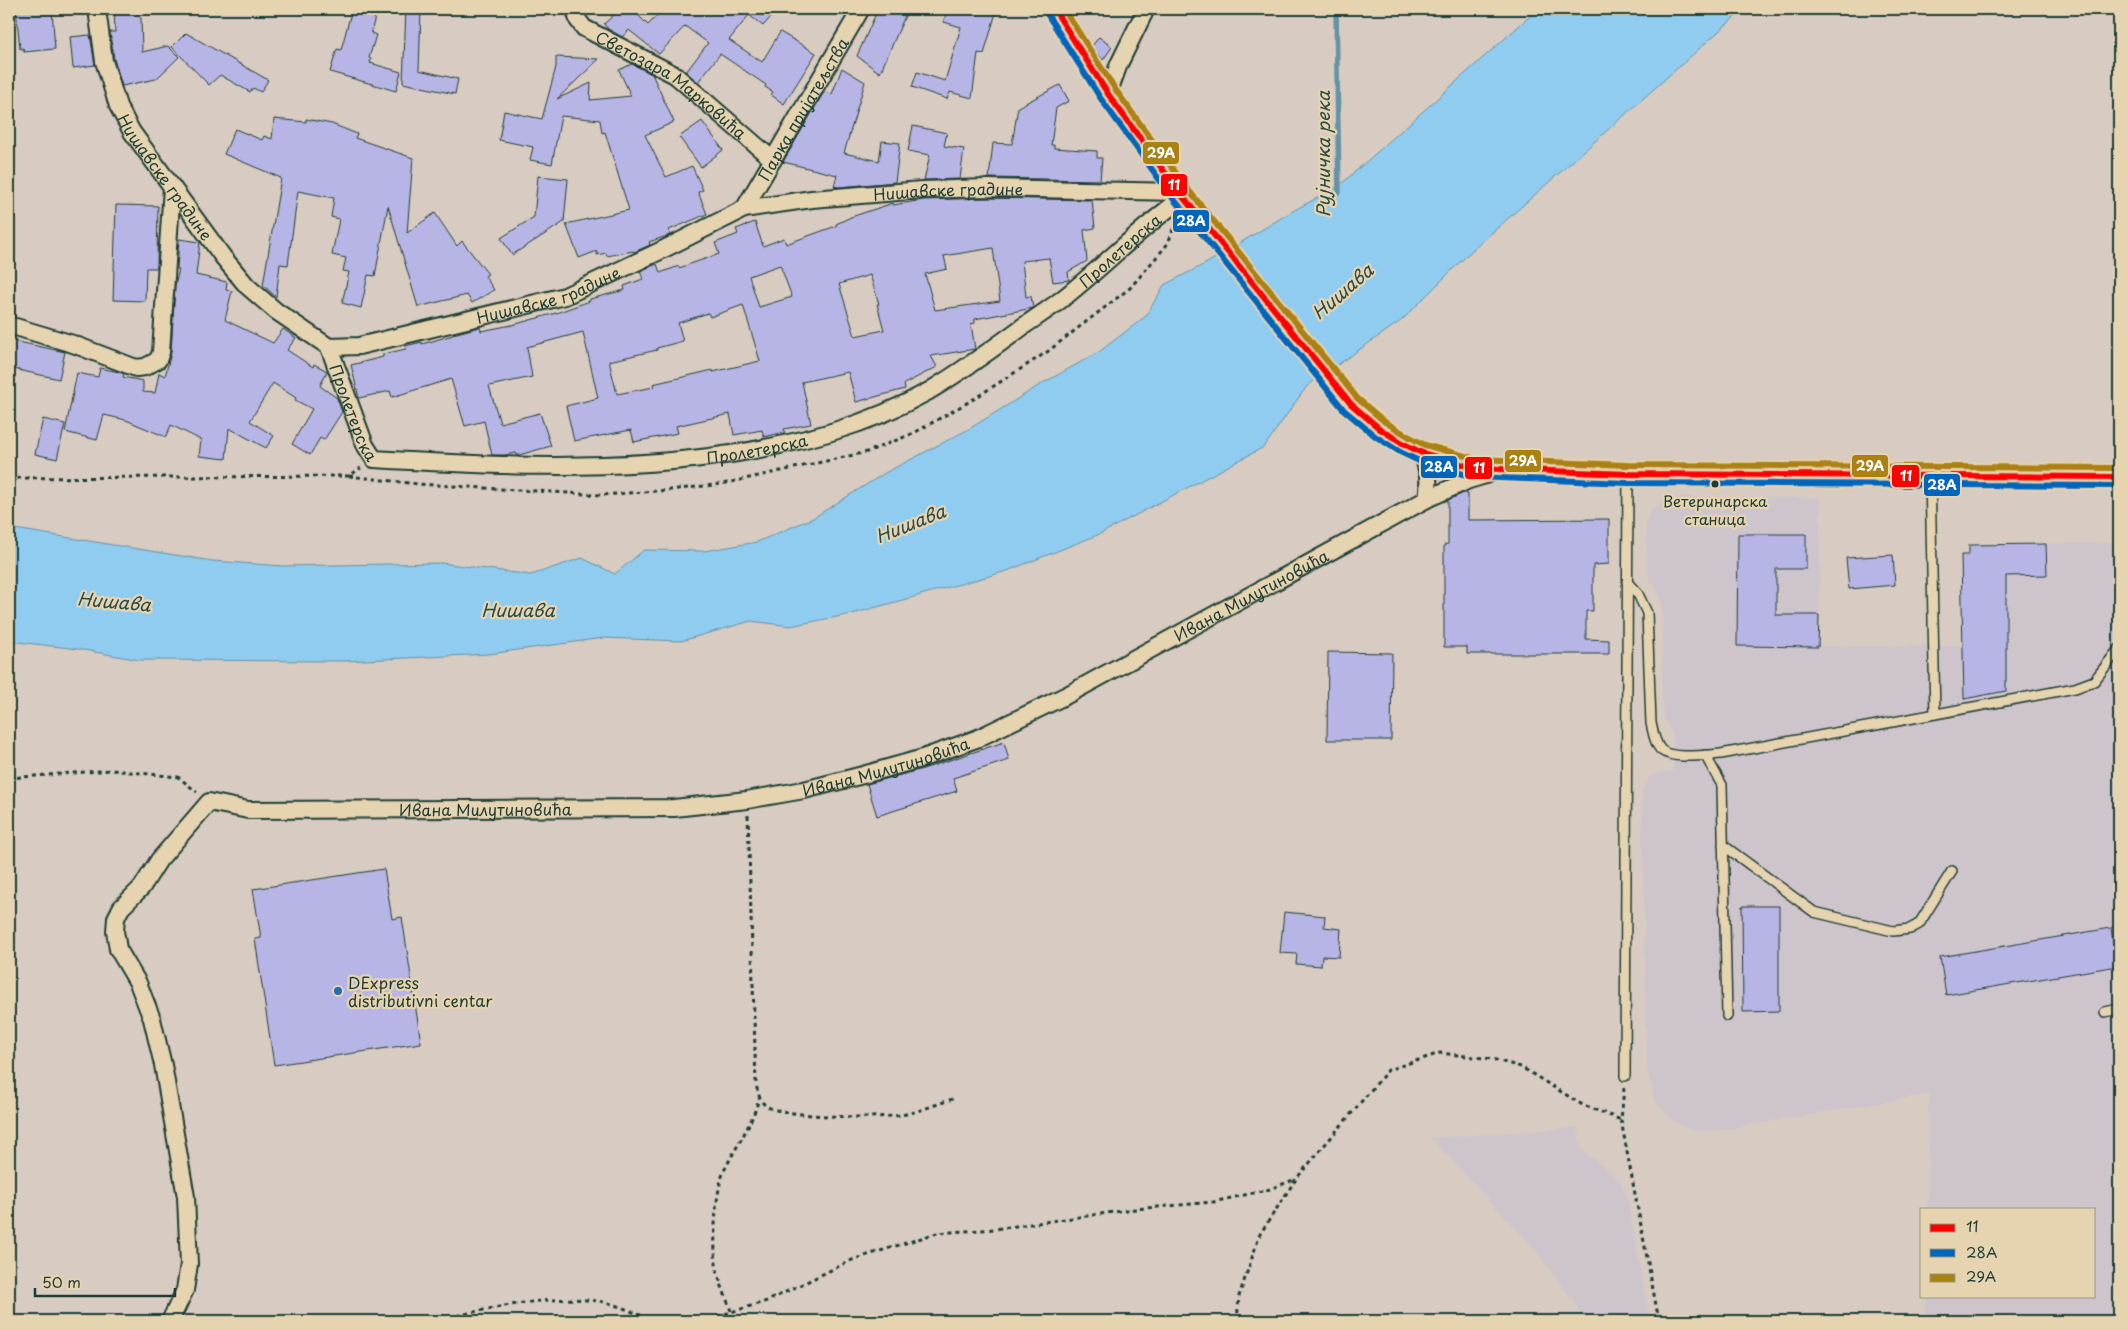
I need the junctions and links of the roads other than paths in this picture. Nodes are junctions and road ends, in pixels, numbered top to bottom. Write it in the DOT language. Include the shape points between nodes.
graph roads {
  1 [pos="97,9"];
  2 [pos="575,9"];
  3 [pos="860,9"];
  4 [pos="1054,9"];
  5 [pos="1146,9"];
  6 [pos="1108,94"];
  7 [pos="773,160"];
  8 [pos="172,187"];
  9 [pos="1182,194"];
  10 [pos="744,209"];
  11 [pos="9,325"];
  12 [pos="329,347"];
  13 [pos="1422,453"];
  14 [pos="1499,470"];
  15 [pos="1628,474"];
  16 [pos="1930,476"];
  17 [pos="2119,477"];
  18 [pos="1426,499"];
  19 [pos="1627,582"];
  20 [pos="2119,650"];
  21 [pos="1935,714"];
  22 [pos="1705,755"];
  23 [pos="1723,845"];
  24 [pos="1952,871"];
  25 [pos="2119,1009"];
  26 [pos="2105,1012"];
  27 [pos="1727,1016"];
  28 [pos="1625,1076"];
  29 [pos="170,1321"];
  1 -- 8 [label="street, Нишавске градине" via="104,61 112,90 132,132"];
  2 -- 7 [label="street, Светозара Марковића" via="584,28 675,75"];
  3 -- 7 [label="street, Парка пријатељства"];
  4 -- 6 [label="street, Ивана Милутиновића"];
  5 -- 6 [label="street"];
  6 -- 9 [label="street, Ивана Милутиновића"];
  7 -- 10 [label="street, Парка пријатељства"];
  8 -- 11 [label="street" via="162,352 158,360 136,368 73,344"];
  8 -- 12 [label="street, Нишавске градине" via="246,286"];
  9 -- 10 [label="street, Нишавске градине" via="988,188 922,190"];
  9 -- 12 [label="street, Пролетерска" via="1071,292 931,390 892,411 842,430 772,447 634,465 510,466 374,459 365,445"];
  9 -- 13 [label="street, Ивана Милутиновића" via="1351,404 1380,429"];
  10 -- 12 [label="street, Нишавске градине" via="565,296 359,346"];
  13 -- 14 [label="street, Ивана Милутиновића" via="1474,468"];
  13 -- 18 [label="street" via="1428,469"];
  14 -- 15 [label="street, Ивана Милутиновића"];
  14 -- 18 [label="street, Ивана Милутиновића"];
  15 -- 16 [label="street, Ивана Милутиновића"];
  15 -- 19 [label="lane"];
  16 -- 17 [label="street, Ивана Милутиновића"];
  16 -- 21 [label="lane"];
  18 -- 29 [label="street, Ивана Милутиновића" via="1066,695 976,739 920,759 804,790 674,808 248,810 209,802 159,860 142,887 120,908 115,931 118,949 138,983 152,1019 186,1197 189,1264 185,1290"];
  19 -- 22 [label="lane" via="1638,594 1647,613 1654,738 1661,750 1674,756"];
  19 -- 28 [label="lane"];
  20 -- 21 [label="lane" via="2094,681 2075,688"];
  21 -- 22 [label="lane"];
  22 -- 23 [label="lane" via="1722,785"];
  23 -- 24 [label="lane" via="1814,912 1893,931 1919,924"];
  23 -- 27 [label="lane"];
  25 -- 26 [label="lane"];
}
